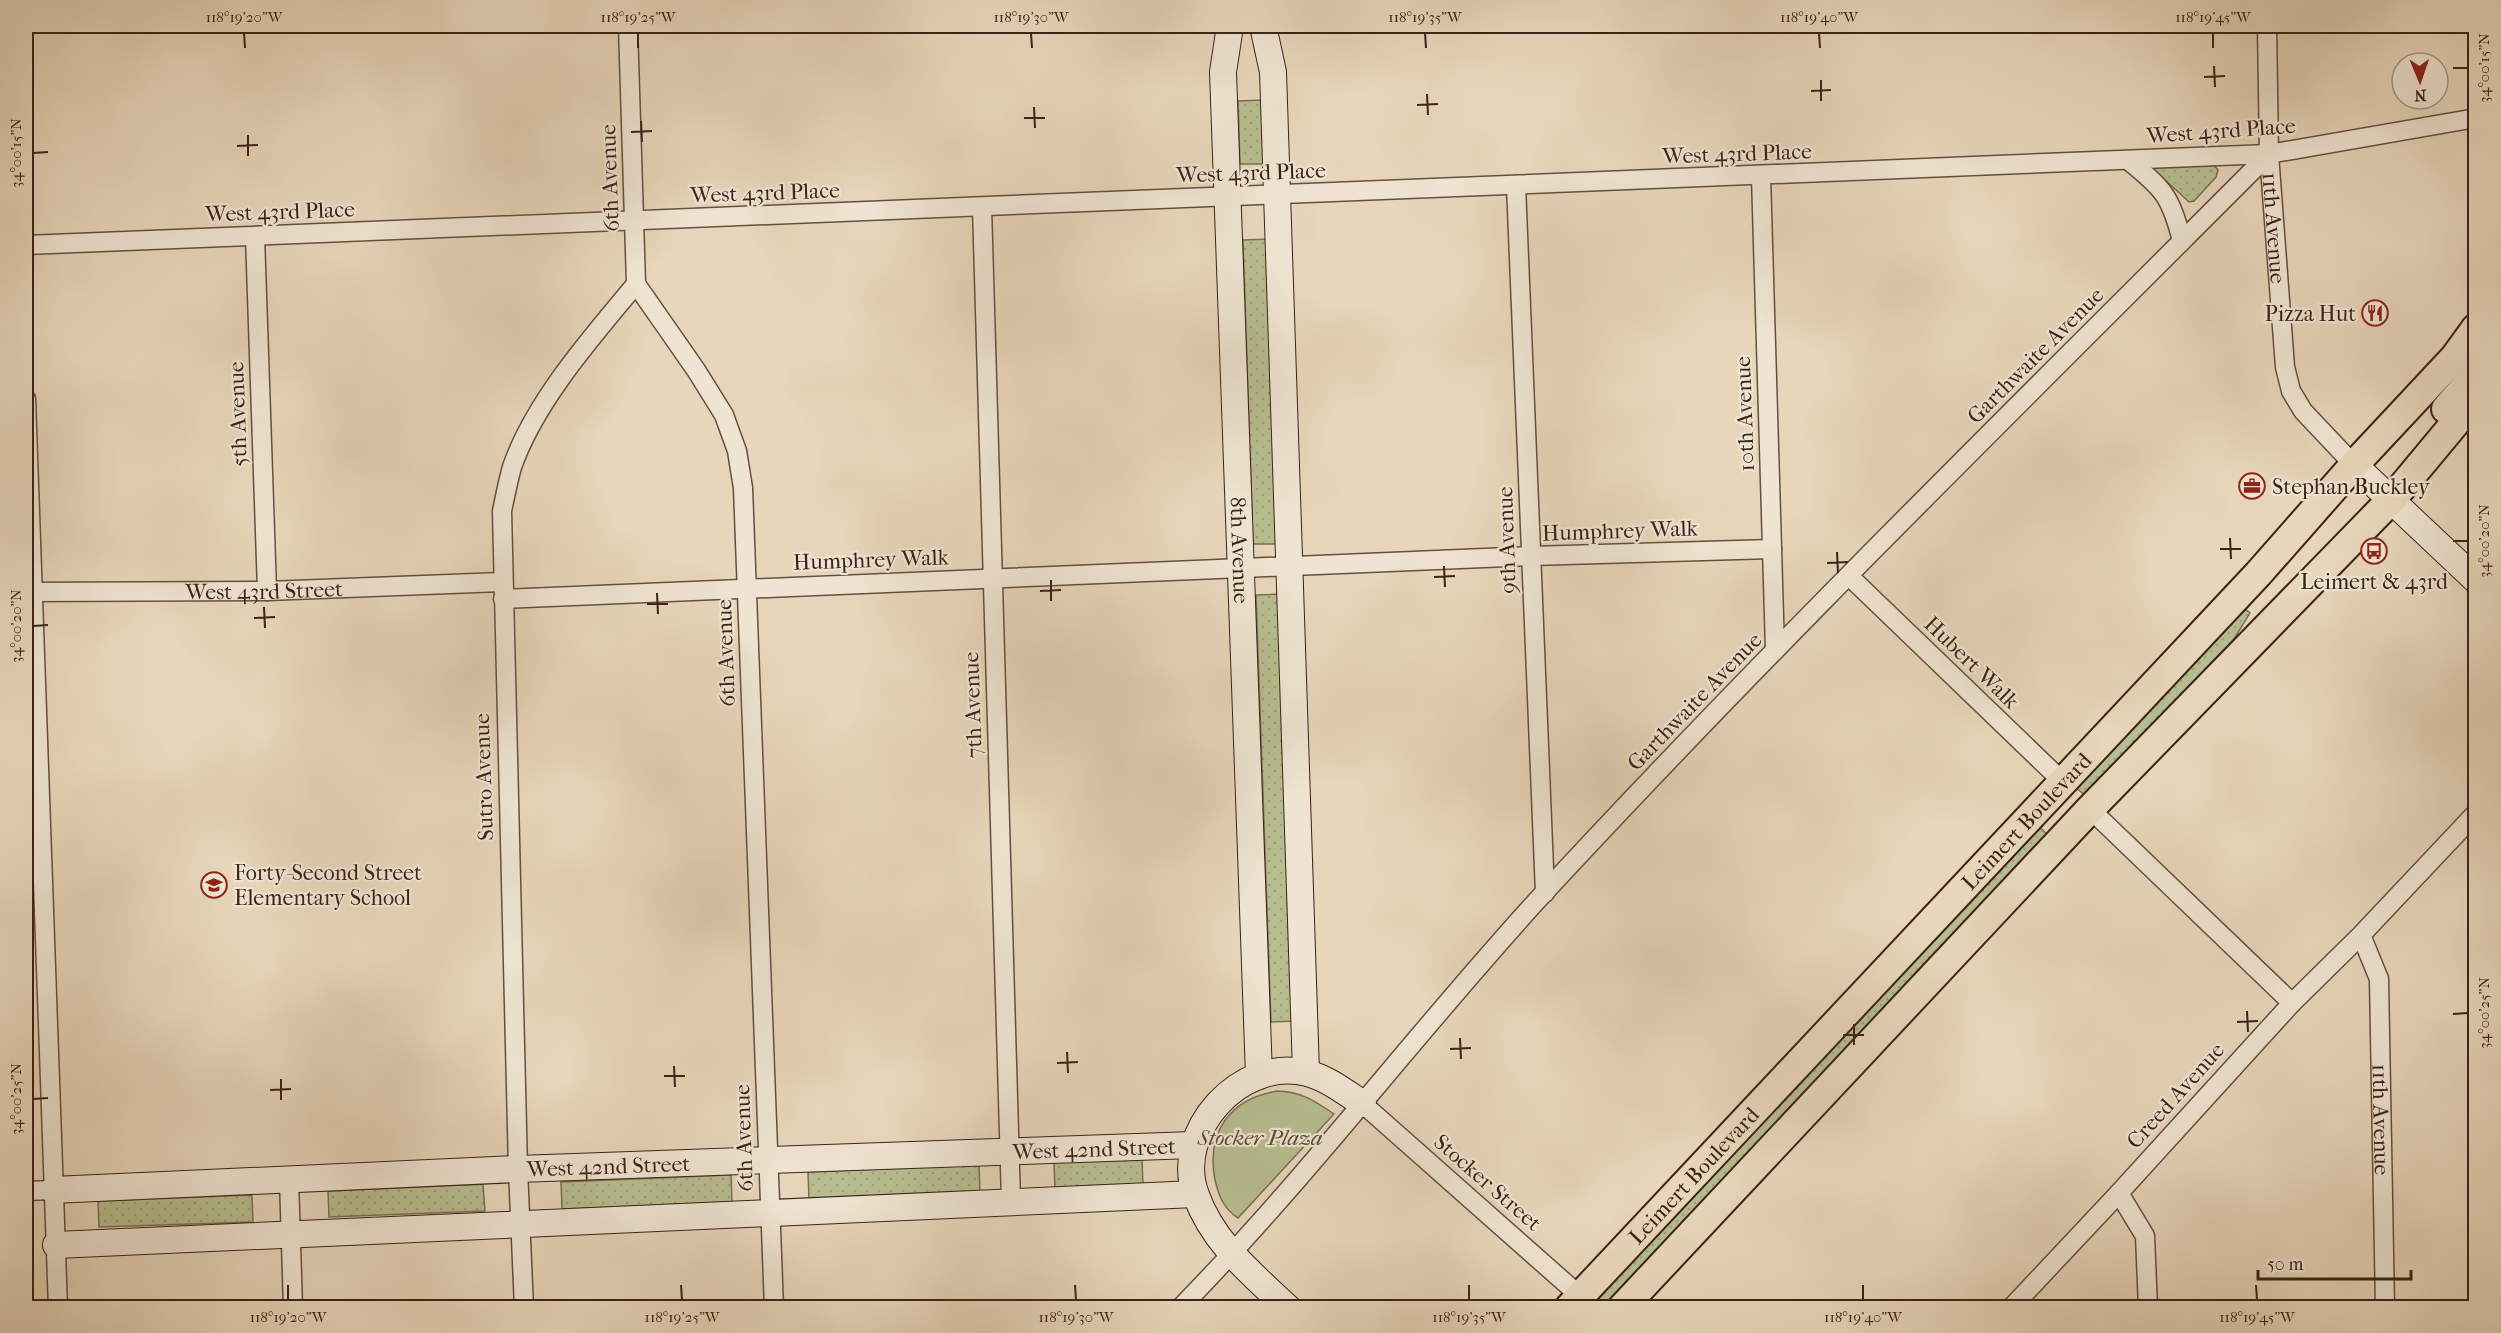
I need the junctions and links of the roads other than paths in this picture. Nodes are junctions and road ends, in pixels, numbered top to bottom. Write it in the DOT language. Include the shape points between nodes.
graph roads {
  1 [pos="628,26"];
  2 [pos="1230,26"];
  3 [pos="1263,26"];
  4 [pos="2267,26"];
  5 [pos="2475,118"];
  6 [pos="2269,154"];
  7 [pos="2129,161"];
  8 [pos="1761,176"];
  9 [pos="1516,185"];
  10 [pos="1277,195"];
  11 [pos="1228,197"];
  12 [pos="982,207"];
  13 [pos="634,221"];
  14 [pos="255,236"];
  15 [pos="2182,241"];
  16 [pos="26,245"];
  17 [pos="636,285"];
  18 [pos="2475,329"];
  19 [pos="2475,398"];
  20 [pos="26,399"];
  21 [pos="2354,465"];
  22 [pos="2392,499"];
  23 [pos="1772,549"];
  24 [pos="1531,556"];
  25 [pos="1289,566"];
  26 [pos="1240,568"];
  27 [pos="1848,576"];
  28 [pos="993,578"];
  29 [pos="2475,580"];
  30 [pos="746,588"];
  31 [pos="502,590"];
  32 [pos="267,591"];
  33 [pos="29,592"];
  34 [pos="1775,650"];
  35 [pos="2064,782"];
  36 [pos="2042,802"];
  37 [pos="2090,809"];
  38 [pos="2475,813"];
  39 [pos="2069,832"];
  40 [pos="1545,893"];
  41 [pos="2361,935"];
  42 [pos="2292,1003"];
  43 [pos="1306,1072"];
  44 [pos="1259,1076"];
  45 [pos="1363,1104"];
  46 [pos="1193,1145"];
  47 [pos="1010,1152"];
  48 [pos="768,1162"];
  49 [pos="518,1169"];
  50 [pos="288,1179"];
  51 [pos="53,1190"];
  52 [pos="26,1191"];
  53 [pos="2119,1193"];
  54 [pos="1195,1194"];
  55 [pos="1011,1201"];
  56 [pos="770,1214"];
  57 [pos="520,1224"];
  58 [pos="291,1236"];
  59 [pos="56,1245"];
  60 [pos="1232,1255"];
  61 [pos="1575,1302"];
  62 [pos="58,1308"];
  63 [pos="293,1308"];
  64 [pos="524,1308"];
  65 [pos="774,1308"];
  66 [pos="1180,1308"];
  67 [pos="1288,1308"];
  68 [pos="1623,1308"];
  69 [pos="2010,1308"];
  70 [pos="2148,1308"];
  71 [pos="2385,1308"];
  1 -- 13 [label="street, 6th Avenue"];
  2 -- 11 [label="street, 8th Avenue" via="1223,72"];
  3 -- 10 [label="street" via="1273,72"];
  4 -- 6 [label="street, 11th Avenue"];
  5 -- 6 [label="street, West 43rd Place"];
  6 -- 7 [label="street, West 43rd Place"];
  6 -- 15 [label="street, Garthwaite Avenue"];
  6 -- 21 [label="street, 11th Avenue" via="2285,368 2291,391 2303,411"];
  7 -- 8 [label="street, West 43rd Place"];
  7 -- 15 [label="street" via="2158,184 2174,211"];
  8 -- 9 [label="street, West 43rd Place"];
  8 -- 23 [label="street, 10th Avenue"];
  9 -- 10 [label="street, West 43rd Place"];
  9 -- 24 [label="street, 9th Avenue"];
  10 -- 11 [label="street, West 43rd Place"];
  10 -- 25 [label="street"];
  11 -- 12 [label="street, West 43rd Place"];
  11 -- 26 [label="street, 8th Avenue"];
  12 -- 13 [label="street, West 43rd Place"];
  12 -- 28 [label="street, 7th Avenue"];
  13 -- 14 [label="street, West 43rd Place"];
  13 -- 17 [label="street, 6th Avenue"];
  14 -- 16 [label="street, West 43rd Place"];
  14 -- 32 [label="street, 5th Avenue"];
  15 -- 27 [label="street, Garthwaite Avenue"];
  17 -- 30 [label="street, 6th Avenue" via="696,370 727,424 743,488"];
  17 -- 31 [label="street, Sutro Avenue" via="578,355 538,413 513,466 502,512"];
  18 -- 21 [label="main road, Leimert Boulevard" via="2455,357"];
  18 -- 22 [label="main road" via="2471,380 2392,471"];
  19 -- 22 [label="main road, Leimert Boulevard"];
  20 -- 33 [label="street"];
  21 -- 22 [label="street, 11th Avenue"];
  21 -- 35 [label="main road, Leimert Boulevard"];
  22 -- 29 [label="street"];
  22 -- 37 [label="main road, Leimert Boulevard"];
  23 -- 24 [label="street, Humphrey Walk"];
  23 -- 34 [label="street, 10th Avenue"];
  24 -- 25 [label="street, Humphrey Walk"];
  24 -- 40 [label="street, 9th Avenue"];
  25 -- 26 [label="street, Humphrey Walk"];
  25 -- 43 [label="street"];
  26 -- 28 [label="street, Humphrey Walk"];
  26 -- 44 [label="street, 8th Avenue"];
  27 -- 34 [label="street, Garthwaite Avenue"];
  27 -- 35 [label="street, Hubert Walk"];
  28 -- 30 [label="street, Humphrey Walk"];
  28 -- 47 [label="street, 7th Avenue"];
  30 -- 31 [label="street, Humphrey Walk"];
  30 -- 48 [label="street, 6th Avenue"];
  31 -- 32 [label="street, West 43rd Street"];
  31 -- 49 [label="street, Sutro Avenue"];
  32 -- 33 [label="street, West 43rd Street"];
  33 -- 51 [label="street"];
  34 -- 40 [label="street, Garthwaite Avenue"];
  35 -- 36 [label="main road, Leimert Boulevard"];
  36 -- 39 [label="main road"];
  36 -- 61 [label="main road, Leimert Boulevard"];
  37 -- 39 [label="main road, Leimert Boulevard"];
  37 -- 42 [label="street"];
  38 -- 41 [label="street, Creed Avenue"];
  39 -- 68 [label="main road, Leimert Boulevard"];
  40 -- 45 [label="street, Garthwaite Avenue" via="1451,996"];
  41 -- 42 [label="street, Creed Avenue"];
  41 -- 71 [label="street, 11th Avenue" via="2379,979"];
  42 -- 53 [label="street, Creed Avenue"];
  43 -- 44 [label="street"];
  43 -- 45 [label="street"];
  44 -- 46 [label="street" via="1217,1103"];
  45 -- 60 [label="street, Garthwaite Avenue"];
  45 -- 61 [label="street, Stocker Street"];
  46 -- 47 [label="street, West 42nd Street"];
  46 -- 54 [label="street" via="1191,1170"];
  47 -- 48 [label="street, West 42nd Street"];
  47 -- 55 [label="street, 7th Avenue"];
  48 -- 49 [label="street, West 42nd Street"];
  48 -- 56 [label="street, 6th Avenue"];
  49 -- 50 [label="street, West 42nd Street"];
  49 -- 57 [label="street, Sutro Avenue"];
  50 -- 51 [label="street, West 42nd Street"];
  50 -- 58 [label="street"];
  51 -- 52 [label="street, West 42nd Street"];
  51 -- 59 [label="street"];
  53 -- 69 [label="street, Creed Avenue"];
  53 -- 70 [label="street" via="2145,1236"];
  54 -- 55 [label="street"];
  54 -- 60 [label="street"];
  55 -- 56 [label="street"];
  56 -- 57 [label="street"];
  56 -- 65 [label="street, 6th Avenue"];
  57 -- 58 [label="street"];
  57 -- 64 [label="street, Sutro Avenue"];
  58 -- 59 [label="street"];
  58 -- 63 [label="street"];
  59 -- 62 [label="street"];
  60 -- 66 [label="street, Garthwaite Avenue"];
  60 -- 67 [label="street"];
}
